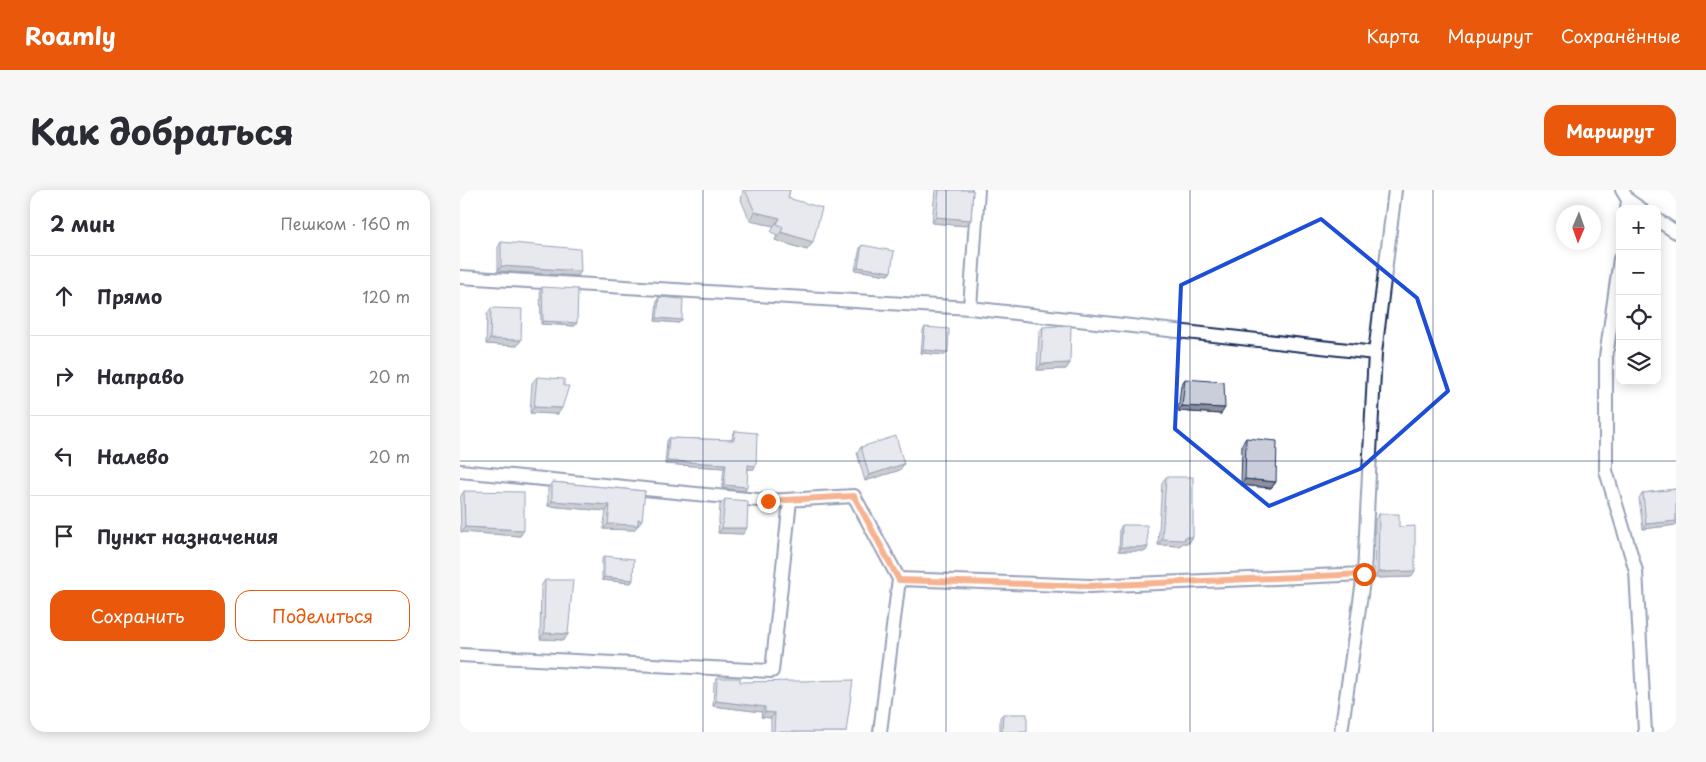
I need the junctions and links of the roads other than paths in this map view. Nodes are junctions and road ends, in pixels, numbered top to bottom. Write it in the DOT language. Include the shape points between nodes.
graph roads {
  1 [pos="978,190"];
  2 [pos="1395,190"];
  3 [pos="1661,223"];
  4 [pos="1676,232"];
  5 [pos="460,277"];
  6 [pos="1616,286"];
  7 [pos="970,308"];
  8 [pos="1374,353"];
  9 [pos="460,471"];
  10 [pos="790,500"];
  11 [pos="1364,574"];
  12 [pos="899,580"];
  13 [pos="460,655"];
  14 [pos="880,732"];
  15 [pos="1341,732"];
  16 [pos="1645,732"];
  1 -- 7 [label="lane"];
  2 -- 8 [label="lane"];
  3 -- 4 [label="lane"];
  5 -- 7 [label="lane"];
  6 -- 16 [label="lane" via="1606,357 1606,471 1636,571"];
  7 -- 8 [label="lane"];
  8 -- 11 [label="lane"];
  9 -- 10 [label="lane" via="768,501"];
  10 -- 12 [label="lane" via="854,496"];
  10 -- 13 [label="lane" via="772,671"];
  11 -- 12 [label="lane" via="1090,586"];
  11 -- 15 [label="lane"];
  12 -- 14 [label="lane"];
}
